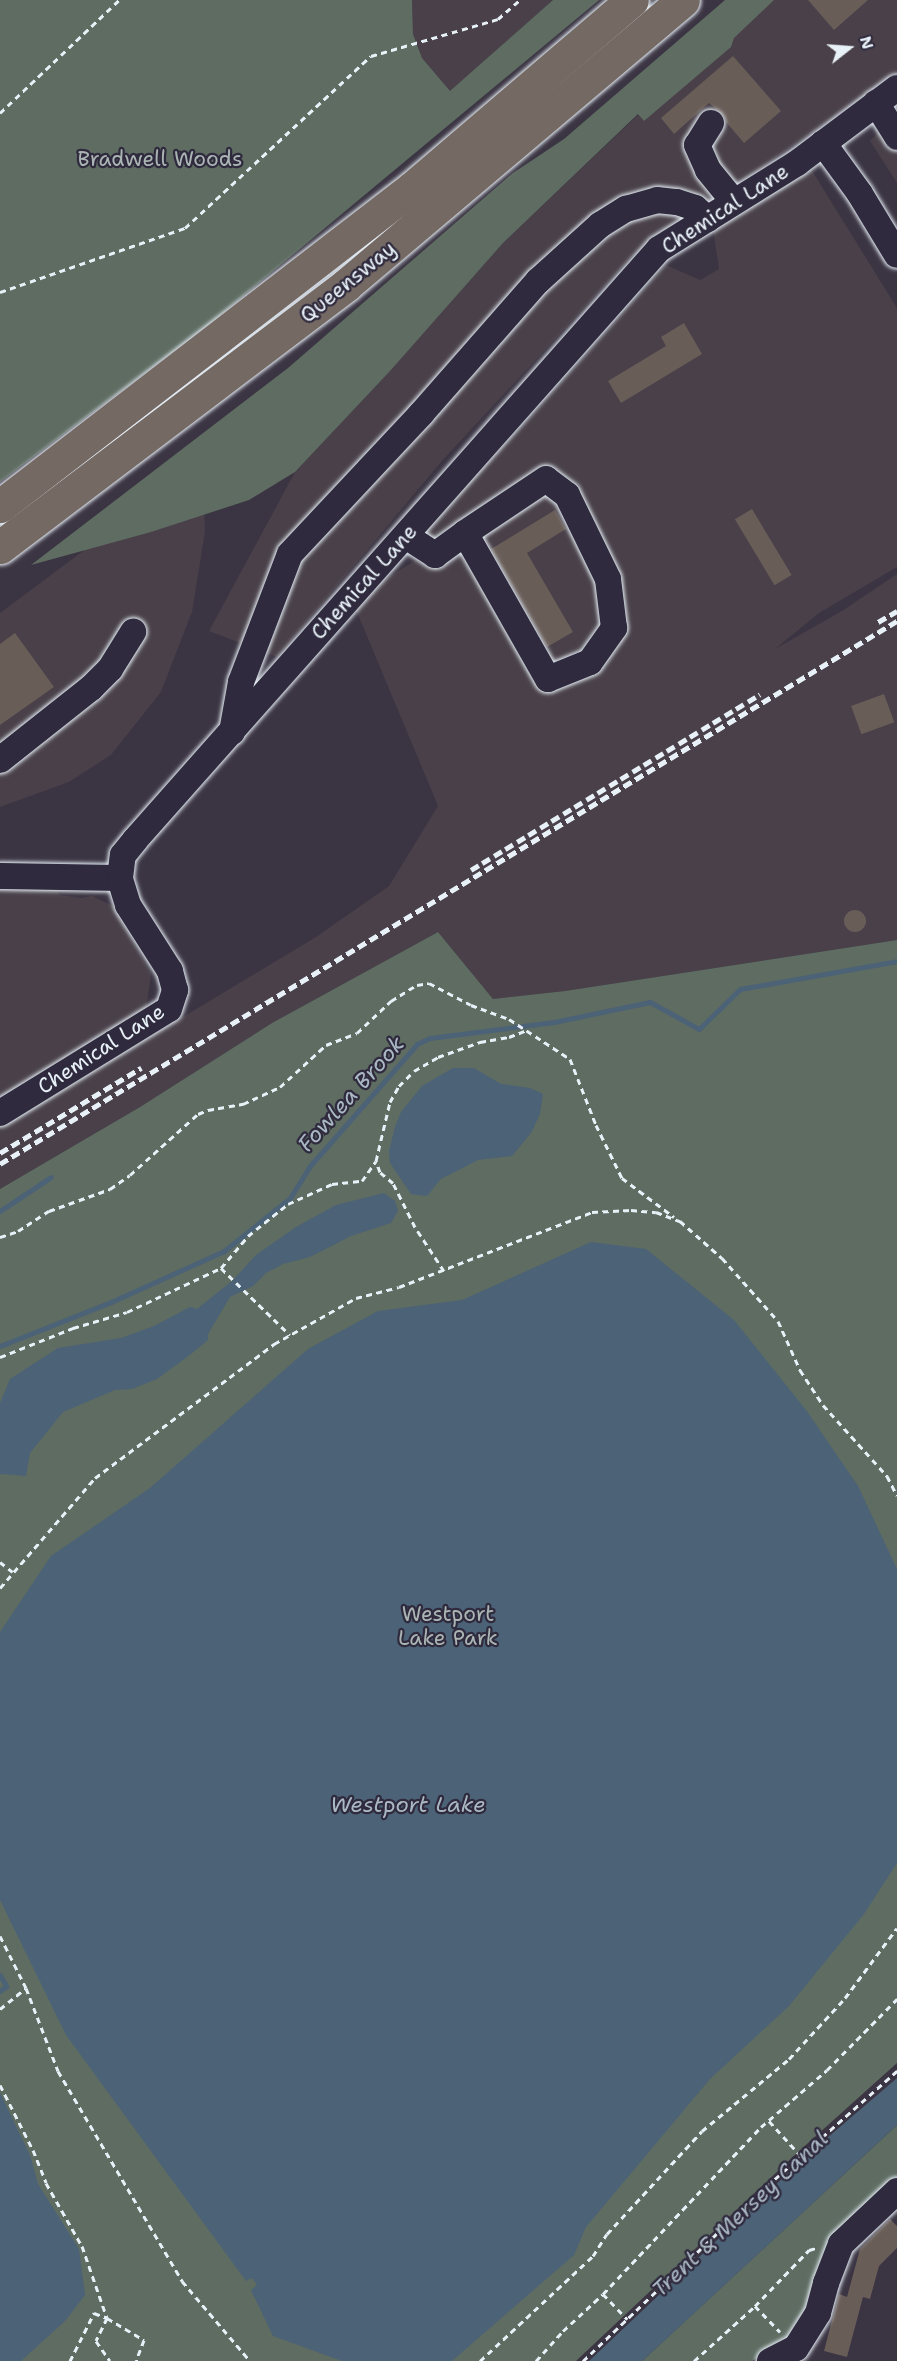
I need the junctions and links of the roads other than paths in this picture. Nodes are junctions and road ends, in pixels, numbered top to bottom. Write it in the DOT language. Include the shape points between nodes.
graph roads {
  1 [pos="632,0"];
  2 [pos="683,0"];
  3 [pos="705,0"];
  4 [pos="897,88"];
  5 [pos="876,103"];
  6 [pos="711,123"];
  7 [pos="897,137"];
  8 [pos="823,143"];
  9 [pos="474,180"];
  10 [pos="734,202"];
  11 [pos="708,219"];
  12 [pos="897,255"];
  13 [pos="0,506"];
  14 [pos="465,533"];
  15 [pos="405,536"];
  16 [pos="0,547"];
  17 [pos="133,632"];
  18 [pos="232,732"];
  19 [pos="0,760"];
  20 [pos="0,876"];
  21 [pos="120,878"];
  22 [pos="0,1113"];
  23 [pos="897,2191"];
  24 [pos="803,2355"];
  25 [pos="770,2361"];
  1 -- 13 [label="highway, Queensway" via="412,188"];
  2 -- 9 [label="highway, Queensway"];
  3 -- 9 [label="highway" via="625,72"];
  4 -- 5 [label="street, Chemical Lane"];
  5 -- 7 [label="street"];
  5 -- 8 [label="street, Chemical Lane"];
  6 -- 10 [label="street" via="697,145 708,170"];
  8 -- 10 [label="street, Chemical Lane"];
  8 -- 12 [label="street"];
  9 -- 16 [label="highway, Queensway" via="346,285"];
  10 -- 11 [label="street, Chemical Lane"];
  11 -- 15 [label="street, Chemical Lane" via="659,249"];
  11 -- 18 [label="street" via="695,208 677,202 657,200 626,209 600,225 538,281 290,554 241,682"];
  14 -- 14 [label="street" via="548,679 590,663 614,628 608,579 567,495 546,479"];
  14 -- 15 [label="street" via="435,555"];
  15 -- 18 [label="street, Chemical Lane"];
  17 -- 19 [label="street" via="110,669 92,688"];
  18 -- 21 [label="street, Chemical Lane" via="123,855"];
  20 -- 21 [label="street"];
  21 -- 22 [label="street, Chemical Lane" via="128,905 170,971 175,990 169,1009"];
  23 -- 24 [label="street" via="842,2244"];
  24 -- 25 [label="street"];
}
